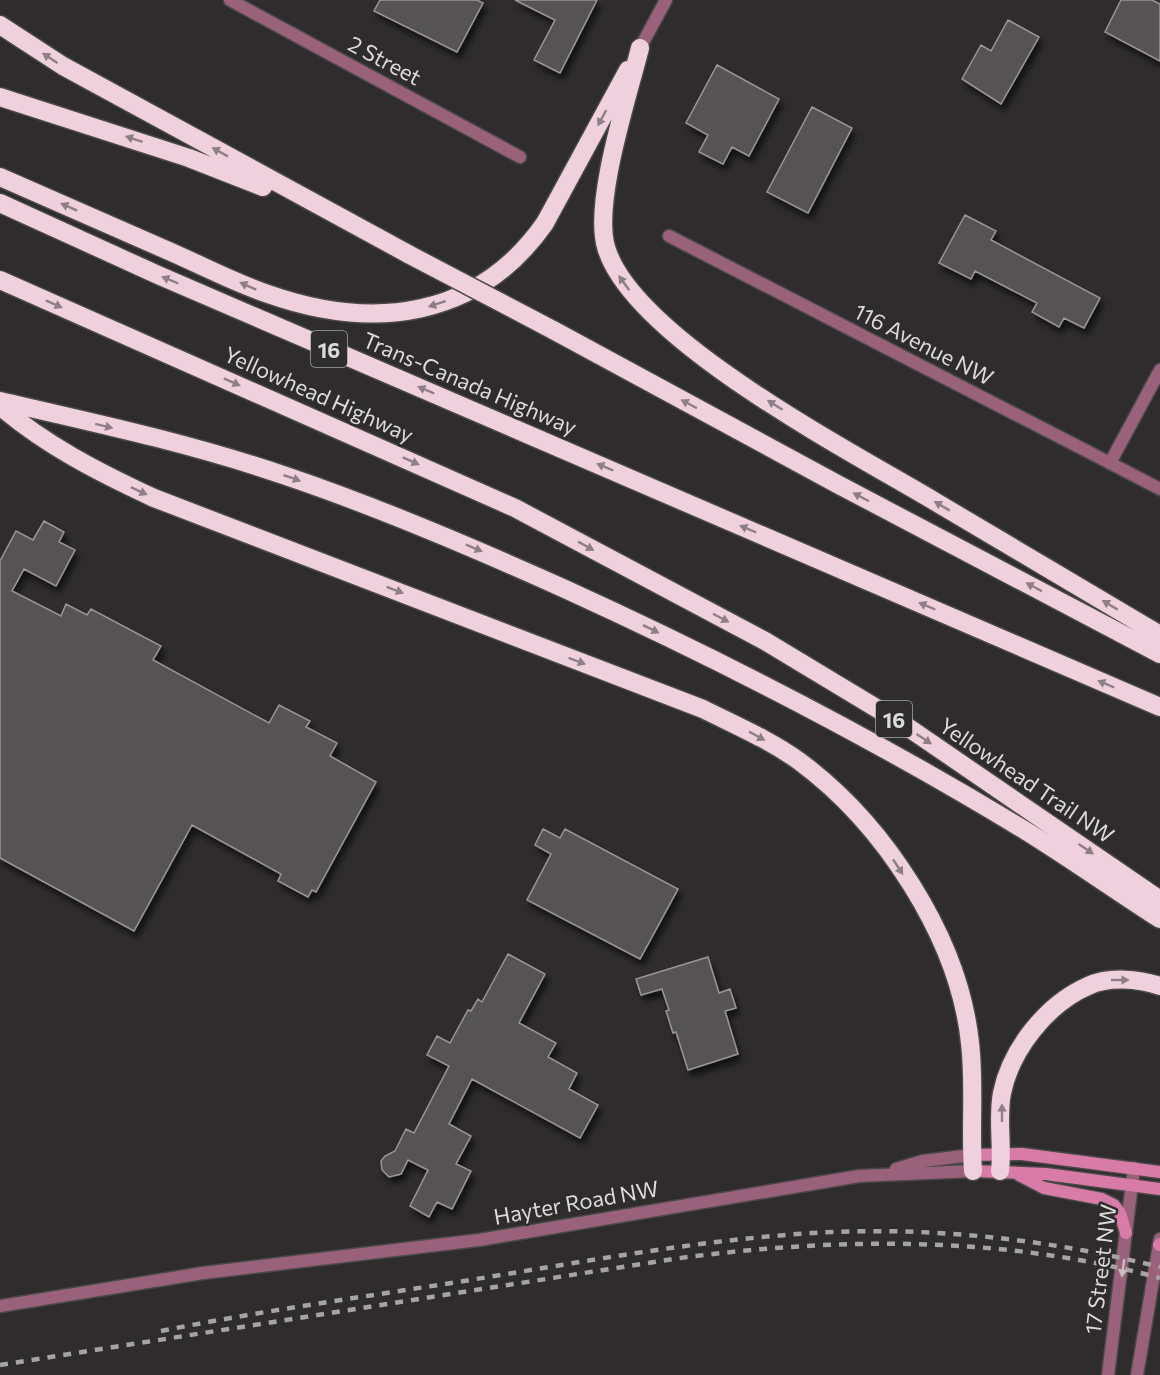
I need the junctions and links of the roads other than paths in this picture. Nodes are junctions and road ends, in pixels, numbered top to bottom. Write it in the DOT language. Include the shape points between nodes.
graph roads {
  1 [pos="230,0"];
  2 [pos="666,0"];
  3 [pos="0,25"];
  4 [pos="640,48"];
  5 [pos="0,97"];
  6 [pos="520,157"];
  7 [pos="0,177"];
  8 [pos="0,203"];
  9 [pos="326,212"];
  10 [pos="669,236"];
  11 [pos="0,280"];
  12 [pos="1160,370"];
  13 [pos="0,403"];
  14 [pos="1110,463"];
  15 [pos="1160,489"];
  16 [pos="613,561"];
  17 [pos="1160,635"];
  18 [pos="1160,654"];
  19 [pos="1160,707"];
  20 [pos="1160,900"];
  21 [pos="1160,919"];
  22 [pos="1160,986"];
  23 [pos="972,1163"];
  24 [pos="1005,1165"];
  25 [pos="1134,1168"];
  26 [pos="1160,1172"];
  27 [pos="1132,1184"];
  28 [pos="1160,1189"];
  29 [pos="1126,1233"];
  30 [pos="1160,1243"];
  31 [pos="0,1306"];
  32 [pos="1108,1375"];
  33 [pos="1137,1375"];
  1 -- 6 [label="street, 2 Street"];
  2 -- 4 [label="street"];
  9 -- 3 [label="highway, one-way" via="63,66"];
  4 -- 7 [label="highway, one-way" via="529,246 489,281 457,297 408,312 354,314 267,294"];
  17 -- 4 [label="highway, one-way" via="750,389 675,335 631,291 612,266 603,221 605,187"];
  9 -- 5 [label="highway, one-way" via="189,158"];
  19 -- 8 [label="highway, Trans-Canada Highway / 16, one-way" via="158,275"];
  18 -- 9 [label="highway, one-way, bridge"];
  10 -- 14 [label="street, 116 Avenue NW"];
  11 -- 16 [label="highway, Yellowhead Highway / 16, one-way" via="515,508"];
  12 -- 14 [label="street"];
  13 -- 21 [label="highway, one-way" via="183,445 342,495 484,553 630,618 879,746 1027,832"];
  13 -- 23 [label="highway, one-way" via="16,420 68,453 154,498 703,709 798,761 844,799 876,833 922,904 951,966 970,1042"];
  14 -- 15 [label="street, 116 Avenue NW"];
  16 -- 20 [label="highway, Yellowhead Trail NW / 16, one-way" via="765,641 872,705"];
  24 -- 22 [label="highway, one-way" via="1002,1094 1011,1064 1046,1015 1088,985 1105,980 1135,980"];
  23 -- 24 [label="main road"];
  23 -- 24 [label="main road"];
  23 -- 31 [label="street, Hayter Road NW" via="923,1161 875,1175 479,1240 203,1273"];
  24 -- 25 [label="main road"];
  24 -- 27 [label="main road"];
  24 -- 29 [label="main road" via="1044,1188 1114,1205"];
  25 -- 26 [label="main road"];
  25 -- 27 [label="street, 17 Street NW"];
  27 -- 28 [label="main road"];
  27 -- 29 [label="street, 17 Street NW"];
  29 -- 32 [label="street, 17 Street NW, one-way"];
  30 -- 33 [label="street"];
}
